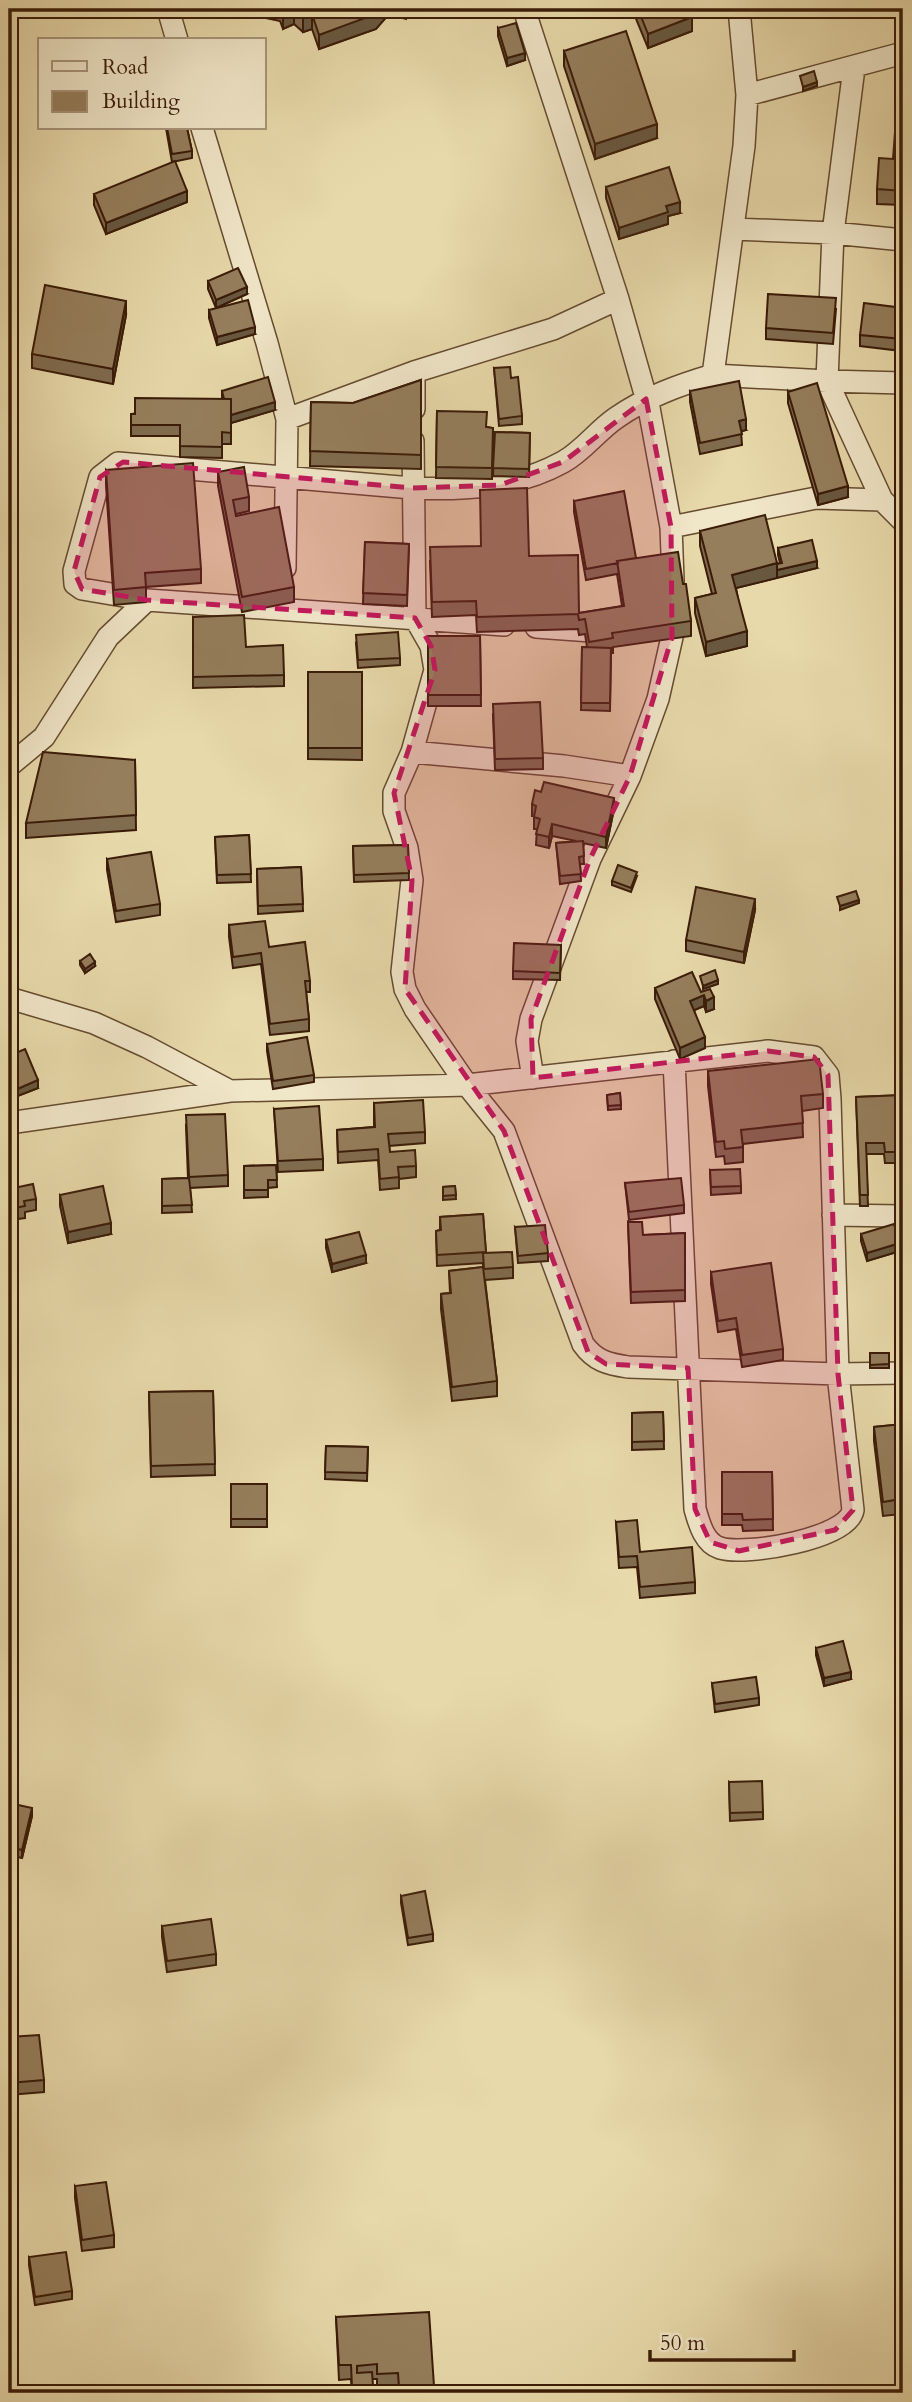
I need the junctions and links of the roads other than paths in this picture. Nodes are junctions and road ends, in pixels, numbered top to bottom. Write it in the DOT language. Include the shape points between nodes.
graph roads {
  1 [pos="168,9"];
  2 [pos="524,9"];
  3 [pos="738,9"];
  4 [pos="176,38"];
  5 [pos="903,53"];
  6 [pos="854,68"];
  7 [pos="747,95"];
  8 [pos="203,130"];
  9 [pos="734,229"];
  10 [pos="833,233"];
  11 [pos="903,240"];
  12 [pos="618,299"];
  13 [pos="414,372"];
  14 [pos="713,375"];
  15 [pos="827,381"];
  16 [pos="903,383"];
  17 [pos="646,399"];
  18 [pos="287,419"];
  19 [pos="286,479"];
  20 [pos="412,488"];
  21 [pos="882,500"];
  22 [pos="903,521"];
  23 [pos="671,527"];
  24 [pos="147,600"];
  25 [pos="285,610"];
  26 [pos="415,618"];
  27 [pos="672,637"];
  28 [pos="412,752"];
  29 [pos="9,766"];
  30 [pos="631,776"];
  31 [pos="9,998"];
  32 [pos="674,1061"];
  33 [pos="533,1078"];
  34 [pos="467,1085"];
  35 [pos="230,1091"];
  36 [pos="9,1123"];
  37 [pos="833,1215"];
  38 [pos="903,1216"];
  39 [pos="688,1368"];
  40 [pos="903,1373"];
  41 [pos="838,1374"];
  1 -- 4 [label="street"];
  2 -- 12 [label="street"];
  3 -- 7 [label="street"];
  5 -- 6 [label="street"];
  6 -- 7 [label="street"];
  6 -- 10 [label="street"];
  7 -- 9 [label="street"];
  8 -- 18 [label="street"];
  9 -- 10 [label="street"];
  9 -- 14 [label="street"];
  10 -- 11 [label="street"];
  10 -- 15 [label="street"];
  12 -- 13 [label="street" via="553,328"];
  12 -- 17 [label="street"];
  13 -- 18 [label="street"];
  13 -- 20 [label="street"];
  14 -- 15 [label="street"];
  14 -- 17 [label="street"];
  15 -- 16 [label="street"];
  15 -- 21 [label="street"];
  17 -- 20 [label="street" via="615,418 581,450 544,471 488,487"];
  17 -- 23 [label="street"];
  18 -- 19 [label="street"];
  19 -- 20 [label="street"];
  19 -- 24 [label="street" via="123,462 109,468 96,487 74,580 91,592"];
  19 -- 25 [label="street"];
  20 -- 26 [label="street"];
  21 -- 22 [label="street"];
  21 -- 23 [label="street" via="816,498"];
  23 -- 27 [label="street"];
  24 -- 25 [label="street"];
  24 -- 29 [label="street" via="108,637 44,737"];
  25 -- 26 [label="street"];
  26 -- 27 [label="street"];
  26 -- 28 [label="street" via="431,646 435,670"];
  27 -- 30 [label="street" via="658,699"];
  28 -- 30 [label="street"];
  28 -- 34 [label="street" via="394,793 394,811 412,880 402,972 415,1009"];
  30 -- 33 [label="street" via="590,859 531,1019 527,1041"];
  31 -- 35 [label="street" via="94,1023"];
  32 -- 33 [label="street"];
  32 -- 37 [label="street" via="768,1051 803,1054 819,1061 828,1075"];
  32 -- 39 [label="street"];
  33 -- 34 [label="street"];
  34 -- 35 [label="street"];
  34 -- 39 [label="street" via="510,1142 589,1352 607,1364"];
  35 -- 36 [label="street"];
  37 -- 38 [label="street"];
  37 -- 41 [label="street"];
  39 -- 41 [label="street"];
  39 -- 41 [label="street" via="698,1522 718,1548 739,1551 817,1536 842,1526 852,1516"];
  40 -- 41 [label="street"];
}
